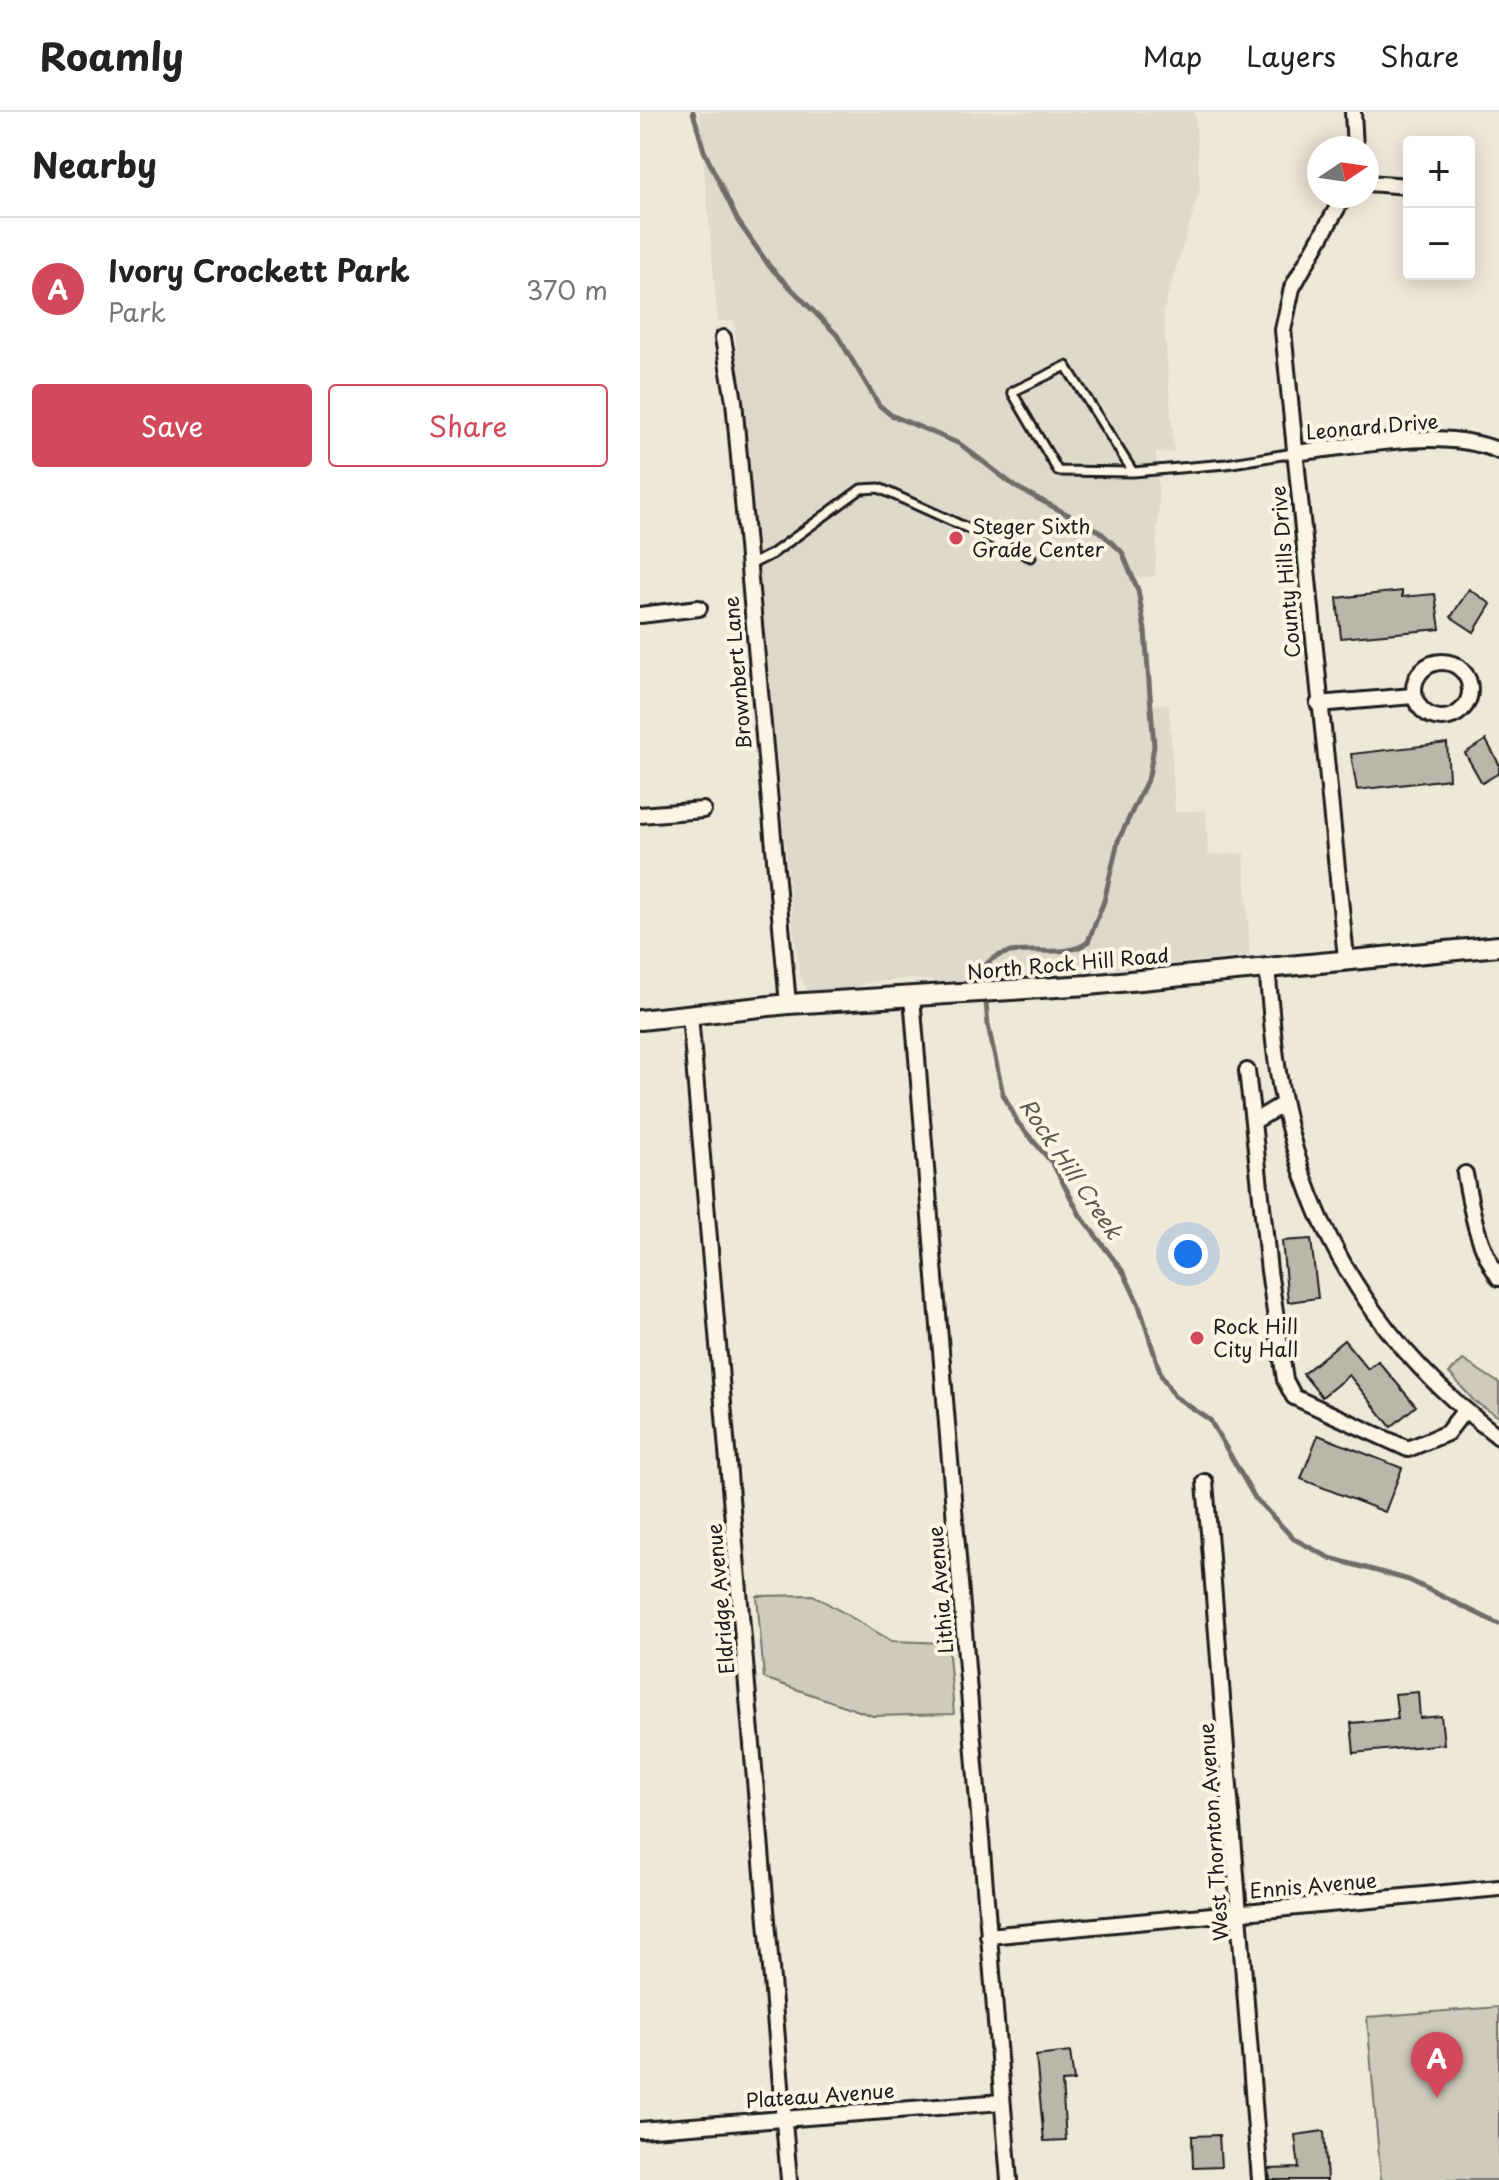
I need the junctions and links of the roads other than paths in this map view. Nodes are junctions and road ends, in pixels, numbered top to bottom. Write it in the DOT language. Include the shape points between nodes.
graph roads {
  1 [pos="1353,112"];
  2 [pos="1354,136"];
  3 [pos="1379,184"];
  4 [pos="1403,186"];
  5 [pos="1337,208"];
  6 [pos="723,338"];
  7 [pos="1499,451"];
  8 [pos="1294,453"];
  9 [pos="1133,472"];
  10 [pos="1031,557"];
  11 [pos="748,566"];
  12 [pos="699,608"];
  13 [pos="640,615"];
  14 [pos="1413,696"];
  15 [pos="1318,704"];
  16 [pos="703,810"];
  17 [pos="640,815"];
  18 [pos="1499,946"];
  19 [pos="1346,958"];
  20 [pos="1267,966"];
  21 [pos="912,997"];
  22 [pos="788,1004"];
  23 [pos="690,1015"];
  24 [pos="640,1020"];
  25 [pos="1247,1071"];
  26 [pos="1283,1104"];
  27 [pos="1253,1122"];
  28 [pos="1465,1174"];
  29 [pos="1499,1278"];
  30 [pos="1464,1411"];
  31 [pos="1499,1437"];
  32 [pos="1205,1482"];
  33 [pos="1499,1888"];
  34 [pos="1238,1911"];
  35 [pos="988,1936"];
  36 [pos="1002,2102"];
  37 [pos="784,2117"];
  38 [pos="640,2130"];
  39 [pos="789,2180"];
  40 [pos="1009,2180"];
  41 [pos="1260,2180"];
  1 -- 2 [label="street"];
  3 -- 4 [label="street"];
  5 -- 8 [label="street, County Hills Drive" via="1292,288 1283,330"];
  6 -- 11 [label="street, Brownbert Lane" via="734,401"];
  7 -- 8 [label="street, Leonard Drive" via="1466,440 1437,439"];
  8 -- 9 [label="lane"];
  8 -- 15 [label="street, County Hills Drive"];
  9 -- 9 [label="lane" via="1066,366 1012,392 1058,471"];
  10 -- 11 [label="lane" via="869,487"];
  11 -- 22 [label="street, Brownbert Lane"];
  12 -- 13 [label="street"];
  14 -- 14 [label="street" via="1425,714 1447,719 1465,707 1470,685 1458,667 1436,662 1418,674"];
  14 -- 15 [label="street"];
  15 -- 19 [label="street, County Hills Drive"];
  16 -- 17 [label="street"];
  18 -- 19 [label="street, North Rock Hill Road"];
  19 -- 20 [label="street, North Rock Hill Road"];
  20 -- 21 [label="street, North Rock Hill Road"];
  20 -- 26 [label="street"];
  21 -- 22 [label="street, North Rock Hill Road"];
  21 -- 35 [label="street, Lithia Avenue"];
  22 -- 23 [label="street, North Rock Hill Road"];
  23 -- 24 [label="street, North Rock Hill Road"];
  23 -- 37 [label="street, Eldridge Avenue"];
  25 -- 27 [label="street"];
  26 -- 27 [label="street"];
  26 -- 30 [label="street" via="1309,1189 1337,1254 1370,1311"];
  27 -- 30 [label="street" via="1285,1380 1294,1397 1408,1449 1447,1433"];
  28 -- 29 [label="street" via="1472,1224"];
  30 -- 31 [label="street"];
  32 -- 34 [label="street, West Thornton Avenue"];
  33 -- 34 [label="street, Ennis Avenue"];
  34 -- 35 [label="street, Ennis Avenue"];
  34 -- 41 [label="street, West Thornton Avenue"];
  35 -- 36 [label="street, Lithia Avenue"];
  36 -- 37 [label="street, Plateau Avenue"];
  36 -- 40 [label="street, Lithia Avenue"];
  37 -- 38 [label="street, Plateau Avenue"];
  37 -- 39 [label="street, Eldridge Avenue"];
}
